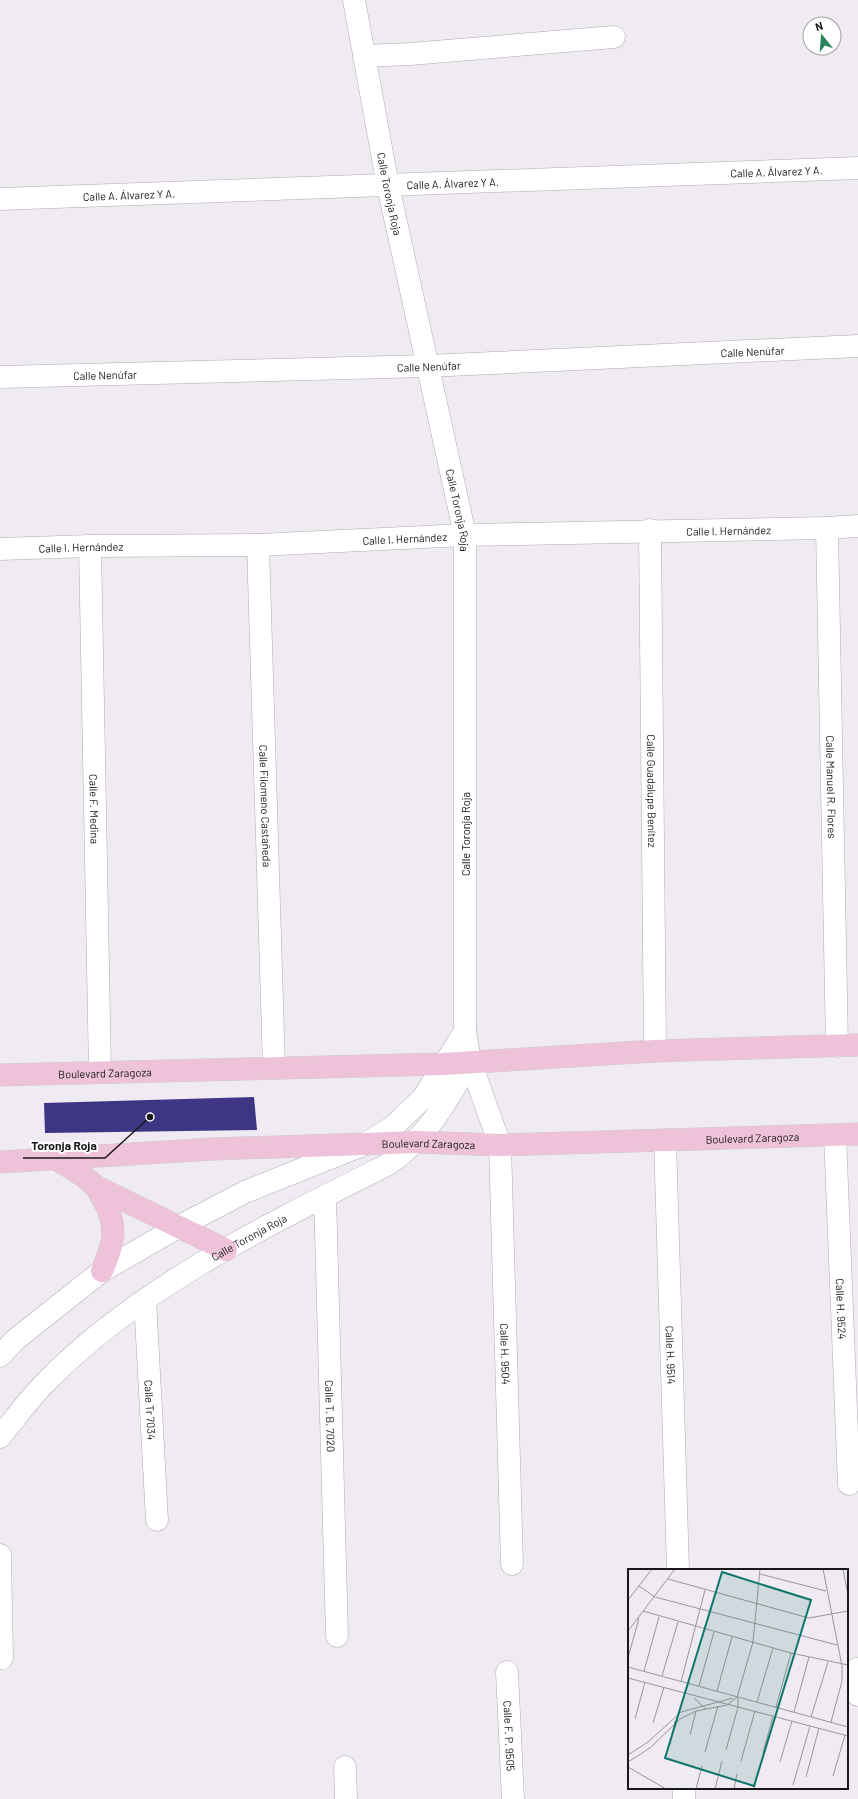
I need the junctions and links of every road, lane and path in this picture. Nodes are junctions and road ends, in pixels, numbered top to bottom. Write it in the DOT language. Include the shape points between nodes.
graph roads {
  1 [pos="354,0"];
  2 [pos="614,37"];
  3 [pos="364,56"];
  4 [pos="858,168"];
  5 [pos="388,186"];
  6 [pos="0,199"];
  7 [pos="858,346"];
  8 [pos="427,366"];
  9 [pos="0,377"];
  10 [pos="858,526"];
  11 [pos="827,528"];
  12 [pos="650,530"];
  13 [pos="465,534"];
  14 [pos="258,545"];
  15 [pos="90,546"];
  16 [pos="0,549"];
  17 [pos="465,1031"];
  18 [pos="848,1045"];
  19 [pos="655,1051"];
  20 [pos="470,1061"];
  21 [pos="443,1064"];
  22 [pos="274,1068"];
  23 [pos="100,1072"];
  24 [pos="0,1075"];
  25 [pos="858,1134"];
  26 [pos="835,1135"];
  27 [pos="665,1140"];
  28 [pos="416,1142"];
  29 [pos="365,1144"];
  30 [pos="500,1144"];
  31 [pos="56,1159"];
  32 [pos="0,1162"];
  33 [pos="95,1186"];
  34 [pos="325,1196"];
  35 [pos="180,1226"];
  36 [pos="226,1250"];
  37 [pos="102,1271"];
  38 [pos="145,1300"];
  39 [pos="0,1356"];
  40 [pos="0,1436"];
  41 [pos="849,1484"];
  42 [pos="157,1520"];
  43 [pos="0,1555"];
  44 [pos="512,1564"];
  45 [pos="678,1569"];
  46 [pos="337,1636"];
  47 [pos="2,1658"];
  48 [pos="857,1669"];
  49 [pos="507,1672"];
  50 [pos="858,1695"];
  51 [pos="346,1767"];
  52 [pos="346,1799"];
  53 [pos="513,1799"];
  1 -- 3 [label="street, Calle Toronja Roja"];
  2 -- 3 [label="street"];
  3 -- 5 [label="street, Calle Toronja Roja"];
  4 -- 5 [label="street, Calle A. Álvarez Y A."];
  5 -- 6 [label="street, Calle A. Álvarez Y A."];
  5 -- 8 [label="street, Calle Toronja Roja"];
  7 -- 8 [label="street, Calle Nenúfar"];
  8 -- 9 [label="street, Calle Nenúfar"];
  8 -- 13 [label="street, Calle Toronja Roja"];
  10 -- 11 [label="street, Calle I. Hernández"];
  11 -- 12 [label="street, Calle I. Hernández"];
  11 -- 18 [label="street, Calle Manuel R. Flores"];
  12 -- 13 [label="street, Calle I. Hernández"];
  12 -- 19 [label="street, Calle Guadalupe Benítez"];
  13 -- 14 [label="street, Calle I. Hernández"];
  13 -- 17 [label="street, Calle Toronja Roja"];
  14 -- 15 [label="street, Calle I. Hernández"];
  14 -- 22 [label="street, Calle Filomeno Castañeda"];
  15 -- 16 [label="street, Calle I. Hernández"];
  15 -- 23 [label="street, Calle F. Medina"];
  17 -- 20 [label="street, Calle Toronja Roja"];
  17 -- 21 [label="street"];
  18 -- 19 [label="main road, Boulevard Zaragoza"];
  19 -- 20 [label="main road, Boulevard Zaragoza"];
  20 -- 21 [label="main road, Boulevard Zaragoza"];
  20 -- 28 [label="street, Calle Toronja Roja" via="435,1121"];
  20 -- 30 [label="street, Calle H. 9504"];
  21 -- 22 [label="main road, Boulevard Zaragoza"];
  21 -- 29 [label="street" via="423,1098 393,1127"];
  22 -- 23 [label="main road, Boulevard Zaragoza"];
  23 -- 24 [label="main road, Boulevard Zaragoza"];
  25 -- 26 [label="main road, Boulevard Zaragoza"];
  26 -- 27 [label="main road, Boulevard Zaragoza"];
  26 -- 41 [label="street, Calle H. 9524"];
  27 -- 30 [label="main road, Boulevard Zaragoza"];
  27 -- 45 [label="street, Calle H. 9514"];
  28 -- 29 [label="main road, Boulevard Zaragoza"];
  28 -- 30 [label="main road, Boulevard Zaragoza"];
  28 -- 34 [label="street, Calle Toronja Roja" via="387,1165"];
  29 -- 31 [label="main road, Boulevard Zaragoza" via="213,1149"];
  29 -- 35 [label="street" via="245,1192"];
  30 -- 44 [label="street, Calle H. 9504"];
  31 -- 32 [label="main road, Boulevard Zaragoza"];
  31 -- 33 [label="main road"];
  33 -- 35 [label="main road"];
  33 -- 37 [label="main road" via="112,1219 114,1232"];
  34 -- 36 [label="street, Calle Toronja Roja"];
  34 -- 46 [label="street, Calle T. B. 7020"];
  35 -- 36 [label="main road"];
  35 -- 37 [label="street"];
  36 -- 38 [label="street, Calle Toronja Roja"];
  37 -- 39 [label="street" via="15,1340"];
  38 -- 40 [label="street, Calle Toronja Roja" via="69,1360 27,1402"];
  38 -- 42 [label="street, Calle Tr 7034"];
  43 -- 47 [label="street"];
  48 -- 50 [label="street"];
  49 -- 53 [label="street, Calle F. P. 9505"];
  51 -- 52 [label="street"];
}
